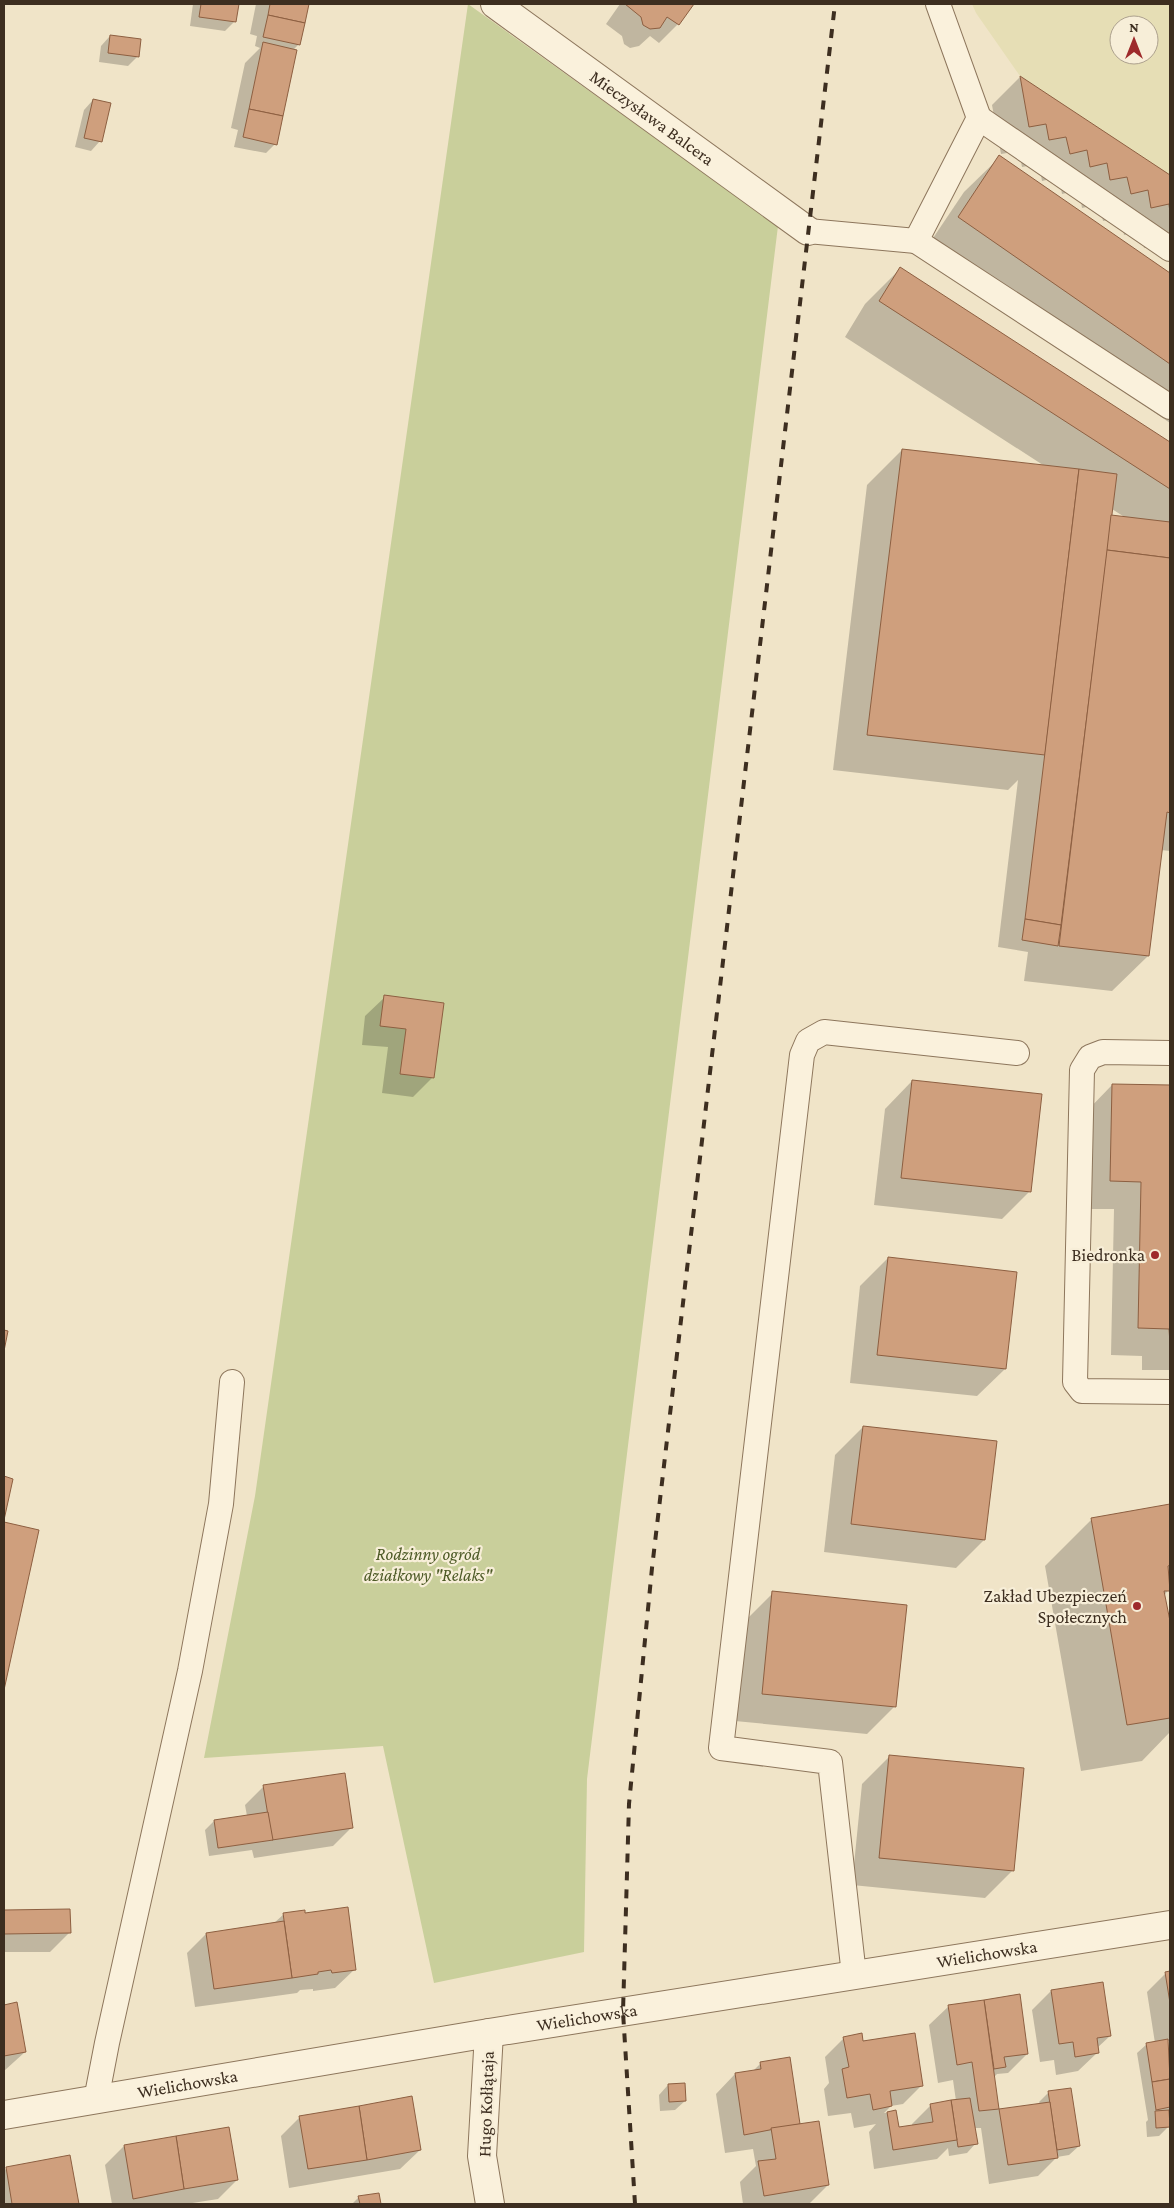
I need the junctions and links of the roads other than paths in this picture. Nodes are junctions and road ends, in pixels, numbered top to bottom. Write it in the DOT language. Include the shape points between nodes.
graph roads {
  1 [pos="495,4"];
  2 [pos="938,4"];
  3 [pos="979,118"];
  4 [pos="808,231"];
  5 [pos="916,241"];
  6 [pos="1170,250"];
  7 [pos="1170,407"];
  8 [pos="1018,1052"];
  9 [pos="1170,1053"];
  10 [pos="232,1382"];
  11 [pos="1170,1392"];
  12 [pos="1170,1925"];
  13 [pos="854,1975"];
  14 [pos="489,2033"];
  15 [pos="96,2100"];
  16 [pos="4,2115"];
  17 [pos="490,2204"];
  1 -- 4 [label="street, Mieczysława Balcera"];
  2 -- 3 [label="lane"];
  3 -- 5 [label="lane"];
  3 -- 6 [label="lane"];
  4 -- 5 [label="lane"];
  5 -- 7 [label="lane"];
  8 -- 13 [label="lane" via="824,1032 808,1041 802,1055 721,1748 830,1762"];
  9 -- 11 [label="lane" via="1102,1052 1090,1056 1082,1070 1075,1382 1082,1391"];
  10 -- 15 [label="lane" via="221,1504 192,1661"];
  12 -- 13 [label="street, Wielichowska"];
  13 -- 14 [label="street, Wielichowska"];
  14 -- 15 [label="street, Wielichowska"];
  14 -- 17 [label="street, Hugo Kołłątaja" via="482,2156"];
  15 -- 16 [label="street, Wielichowska"];
}
